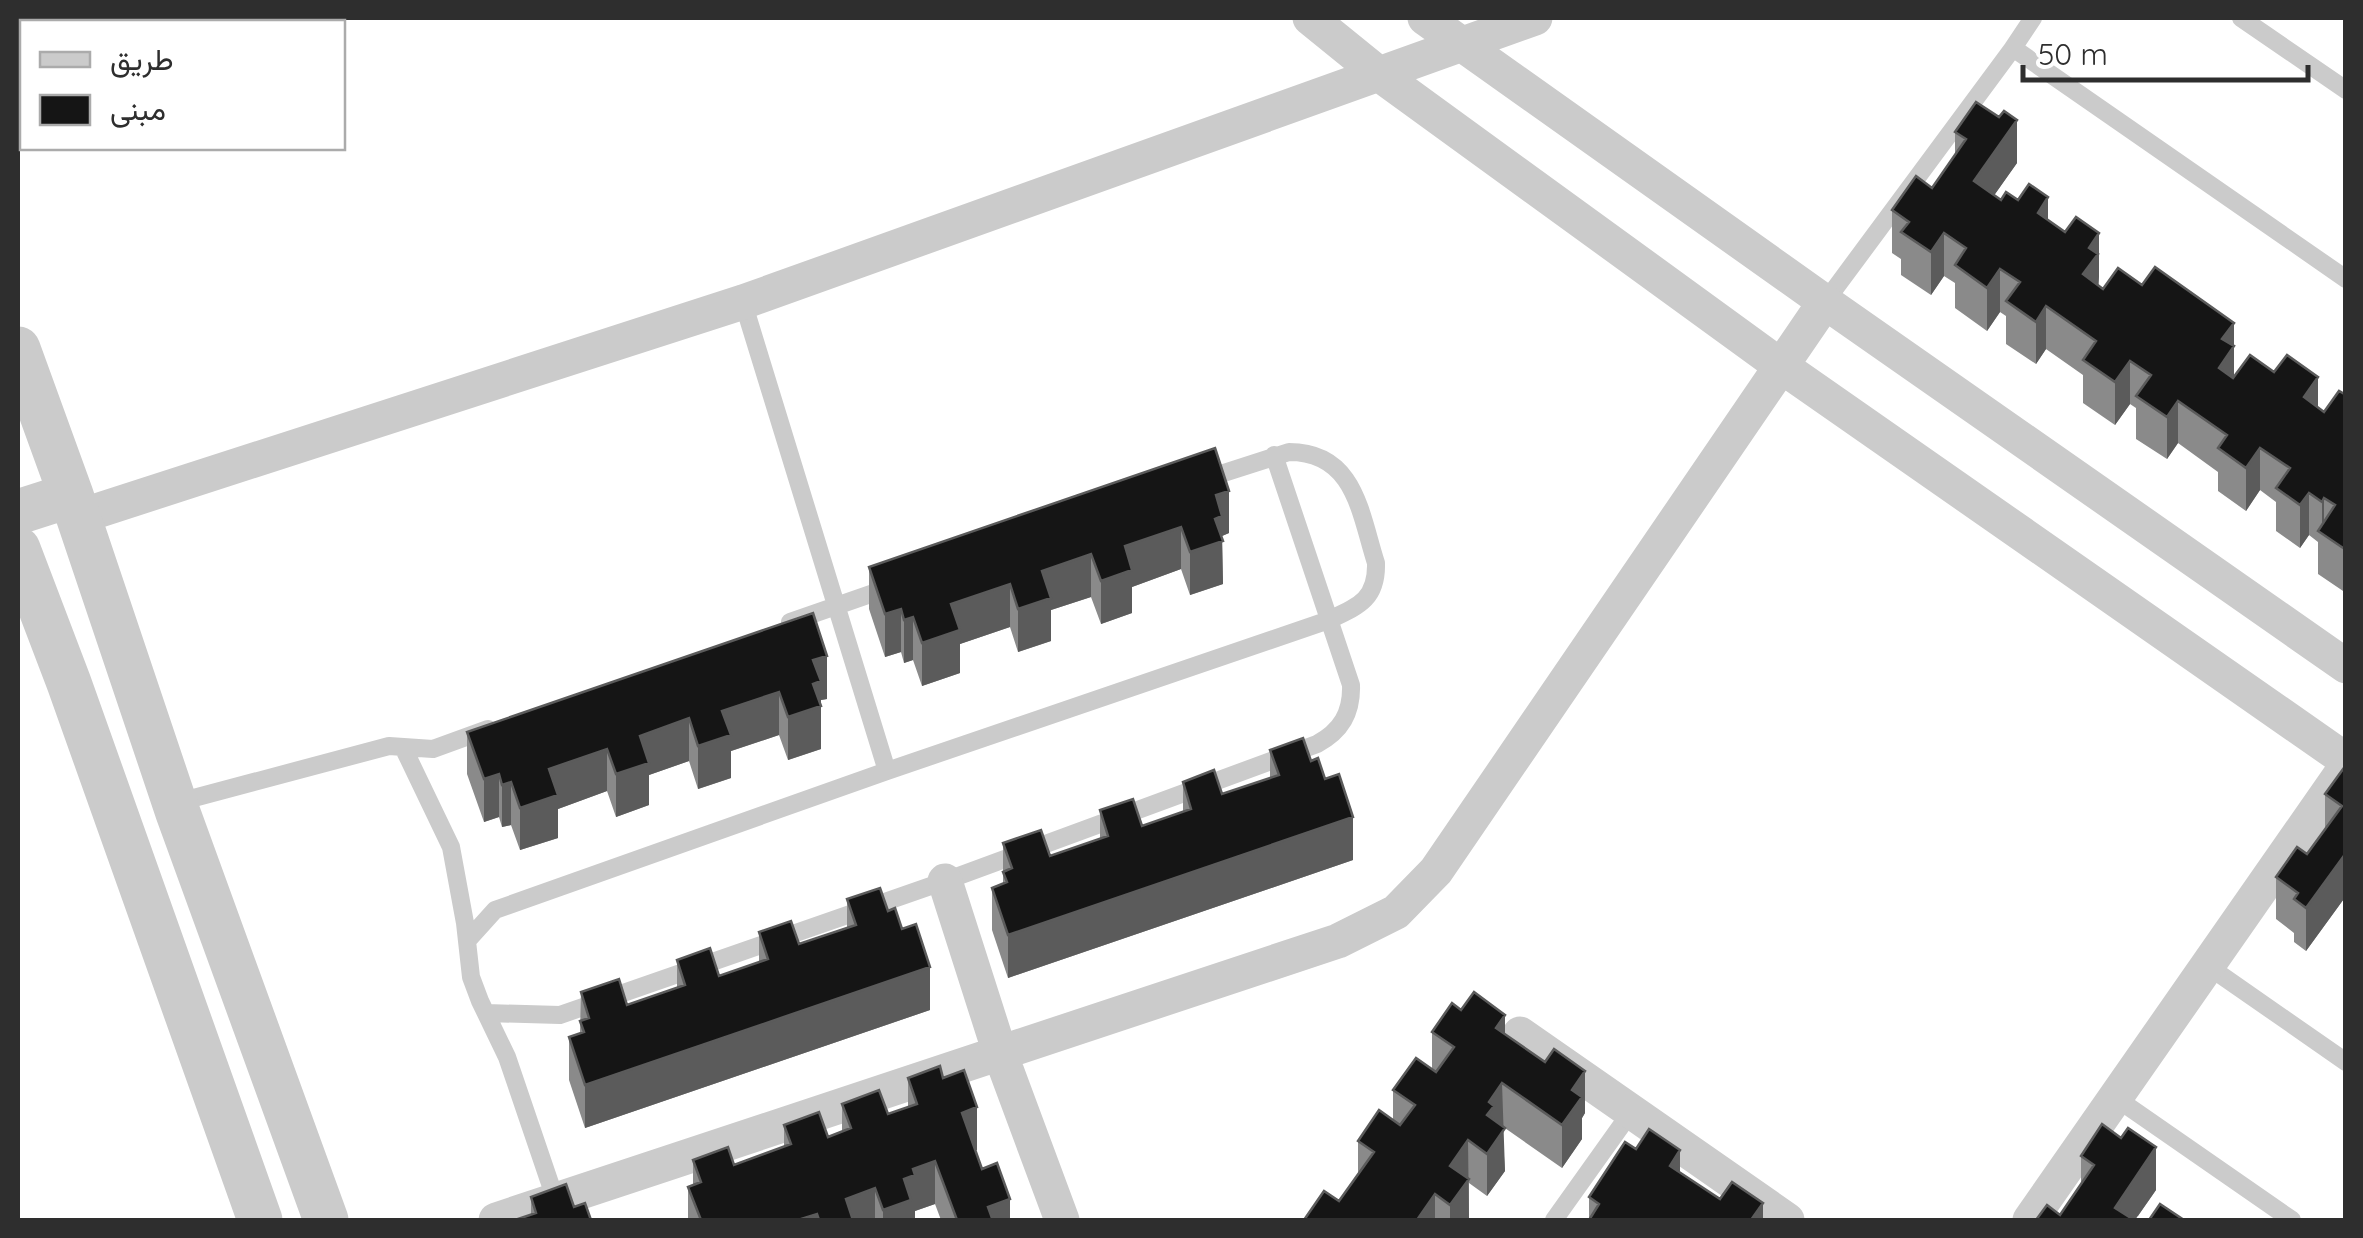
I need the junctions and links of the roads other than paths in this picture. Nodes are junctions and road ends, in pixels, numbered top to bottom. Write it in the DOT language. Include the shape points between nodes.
graph roads {
  1 [pos="1310,18"];
  2 [pos="1425,18"];
  3 [pos="1535,18"];
  4 [pos="2033,18"];
  5 [pos="2241,18"];
  6 [pos="1463,44"];
  7 [pos="2013,48"];
  8 [pos="1379,74"];
  9 [pos="2346,90"];
  10 [pos="2346,278"];
  11 [pos="743,302"];
  12 [pos="1825,302"];
  13 [pos="18,349"];
  14 [pos="1781,366"];
  15 [pos="1274,455"];
  16 [pos="1183,486"];
  17 [pos="18,512"];
  18 [pos="78,517"];
  19 [pos="19,560"];
  20 [pos="909,580"];
  21 [pos="836,606"];
  22 [pos="1330,620"];
  23 [pos="782,625"];
  24 [pos="2346,666"];
  25 [pos="506,722"];
  26 [pos="403,747"];
  27 [pos="2346,764"];
  28 [pos="888,771"];
  29 [pos="175,803"];
  30 [pos="945,881"];
  31 [pos="467,941"];
  32 [pos="2208,966"];
  33 [pos="486,1013"];
  34 [pos="1520,1034"];
  35 [pos="1000,1053"];
  36 [pos="2346,1062"];
  37 [pos="2116,1098"];
  38 [pos="1631,1112"];
  39 [pos="556,1201"];
  40 [pos="260,1220"];
  41 [pos="326,1220"];
  42 [pos="496,1220"];
  43 [pos="1062,1220"];
  44 [pos="1554,1220"];
  45 [pos="1787,1220"];
  46 [pos="2030,1220"];
  47 [pos="2292,1220"];
  1 -- 8 [label="street"];
  2 -- 6 [label="street"];
  3 -- 6 [label="street"];
  4 -- 7 [label="lane"];
  5 -- 9 [label="lane"];
  6 -- 8 [label="street"];
  6 -- 12 [label="street"];
  7 -- 10 [label="lane"];
  7 -- 12 [label="lane"];
  8 -- 11 [label="street"];
  8 -- 14 [label="street"];
  11 -- 18 [label="street"];
  11 -- 21 [label="lane"];
  12 -- 14 [label="street"];
  12 -- 24 [label="street"];
  13 -- 18 [label="street"];
  14 -- 27 [label="street"];
  14 -- 35 [label="street" via="1436,871 1396,912 1338,941"];
  15 -- 16 [label="lane"];
  15 -- 22 [label="lane"];
  15 -- 22 [label="lane" via="1303,452 1330,462 1355,496 1376,576 1365,600"];
  17 -- 18 [label="street"];
  18 -- 19 [label="street"];
  18 -- 29 [label="street"];
  19 -- 40 [label="street" via="69,682"];
  20 -- 21 [label="lane"];
  21 -- 23 [label="lane"];
  21 -- 28 [label="lane"];
  22 -- 28 [label="lane"];
  22 -- 30 [label="lane" via="1352,700 1330,737"];
  25 -- 26 [label="lane" via="433,749"];
  26 -- 29 [label="lane"];
  26 -- 31 [label="lane" via="451,847"];
  27 -- 32 [label="street"];
  28 -- 31 [label="lane" via="495,910"];
  29 -- 41 [label="street"];
  30 -- 33 [label="lane" via="560,1015"];
  30 -- 35 [label="street"];
  31 -- 33 [label="lane" via="470,976"];
  32 -- 36 [label="lane"];
  32 -- 37 [label="street"];
  33 -- 39 [label="lane"];
  34 -- 38 [label="street"];
  35 -- 39 [label="street"];
  35 -- 43 [label="street"];
  37 -- 46 [label="street"];
  37 -- 47 [label="lane"];
  38 -- 44 [label="lane"];
  38 -- 45 [label="street"];
  39 -- 42 [label="street"];
}
